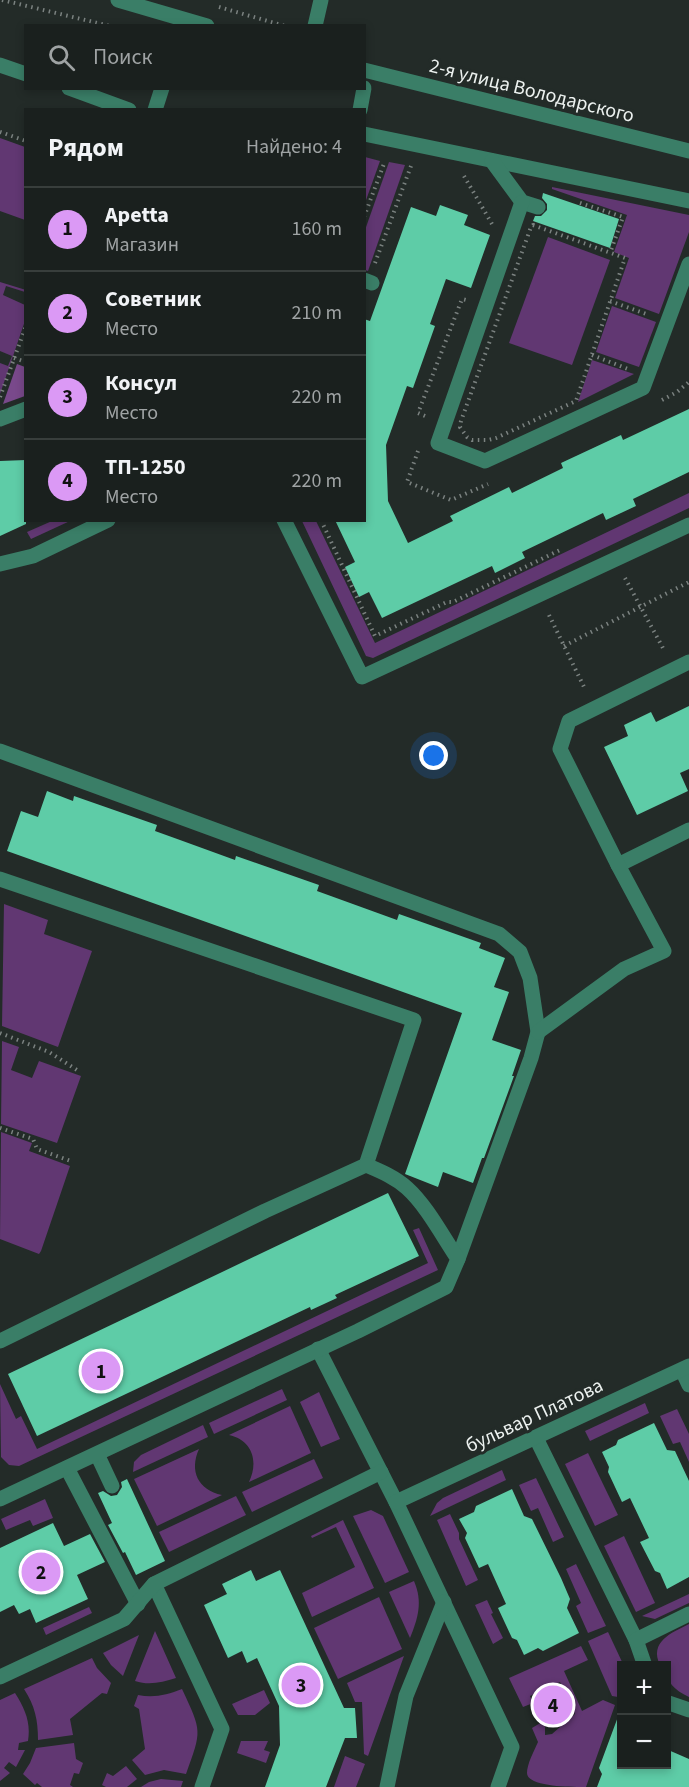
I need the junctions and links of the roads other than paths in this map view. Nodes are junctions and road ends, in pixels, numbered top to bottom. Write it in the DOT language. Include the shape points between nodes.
graph roads {
  1 [pos="118,0"];
  2 [pos="321,0"];
  3 [pos="184,22"];
  4 [pos="315,24"];
  5 [pos="0,65"];
  6 [pos="367,70"];
  7 [pos="24,73"];
  8 [pos="74,90"];
  9 [pos="161,90"];
  10 [pos="364,90"];
  11 [pos="124,108"];
  12 [pos="156,108"];
  13 [pos="360,108"];
  14 [pos="366,134"];
  15 [pos="689,151"];
  16 [pos="492,161"];
  17 [pos="522,201"];
  18 [pos="689,201"];
  19 [pos="538,207"];
  20 [pos="689,264"];
  21 [pos="24,410"];
  22 [pos="0,419"];
  23 [pos="104,522"];
  24 [pos="285,522"];
  25 [pos="689,525"];
  26 [pos="0,564"];
  27 [pos="689,662"];
  28 [pos="0,751"];
  29 [pos="689,830"];
  30 [pos="618,865"];
  31 [pos="0,879"];
  32 [pos="538,1032"];
  33 [pos="366,1165"];
  34 [pos="458,1259"];
  35 [pos="0,1341"];
  36 [pos="318,1349"];
  37 [pos="685,1368"];
  38 [pos="689,1385"];
  39 [pos="536,1438"];
  40 [pos="97,1454"];
  41 [pos="68,1468"];
  42 [pos="381,1472"];
  43 [pos="112,1486"];
  44 [pos="0,1499"];
  45 [pos="396,1502"];
  46 [pos="154,1584"];
  47 [pos="444,1602"];
  48 [pos="138,1604"];
  49 [pos="689,1614"];
  50 [pos="636,1640"];
  51 [pos="644,1661"];
  52 [pos="0,1677"];
  53 [pos="671,1704"];
  54 [pos="689,1710"];
  55 [pos="202,1787"];
  56 [pos="387,1787"];
  57 [pos="498,1787"];
  1 -- 3 [label="street"];
  2 -- 4 [label="street"];
  5 -- 7 [label="street"];
  6 -- 15 [label="street, 2-я улица Володарского"];
  8 -- 11 [label="street"];
  9 -- 12 [label="street"];
  10 -- 13 [label="street"];
  14 -- 16 [label="street"];
  16 -- 17 [label="street"];
  16 -- 18 [label="street"];
  17 -- 19 [label="street"];
  17 -- 20 [label="street" via="438,443 485,461 643,388"];
  21 -- 22 [label="street"];
  23 -- 26 [label="street" via="33,556"];
  24 -- 25 [label="street" via="362,677"];
  27 -- 30 [label="street" via="569,721 560,749"];
  28 -- 32 [label="street" via="499,934 520,952 530,978"];
  29 -- 30 [label="street"];
  30 -- 32 [label="street" via="664,951 624,969"];
  31 -- 33 [label="street" via="414,1020"];
  32 -- 34 [label="street"];
  33 -- 34 [label="street" via="405,1186"];
  33 -- 35 [label="street"];
  34 -- 36 [label="street" via="446,1287"];
  36 -- 40 [label="street"];
  36 -- 42 [label="street"];
  37 -- 38 [label="street"];
  37 -- 39 [label="street, бульвар Платова"];
  39 -- 45 [label="street, бульвар Платова"];
  39 -- 50 [label="street"];
  40 -- 41 [label="street"];
  40 -- 43 [label="street"];
  41 -- 44 [label="street"];
  41 -- 48 [label="street"];
  42 -- 45 [label="street"];
  42 -- 46 [label="street"];
  45 -- 47 [label="street"];
  46 -- 48 [label="street"];
  46 -- 55 [label="street" via="222,1730"];
  47 -- 56 [label="street" via="406,1696"];
  47 -- 57 [label="street" via="512,1747"];
  48 -- 52 [label="street" via="124,1619"];
  49 -- 50 [label="street"];
  50 -- 51 [label="street"];
  53 -- 54 [label="street"];
}
